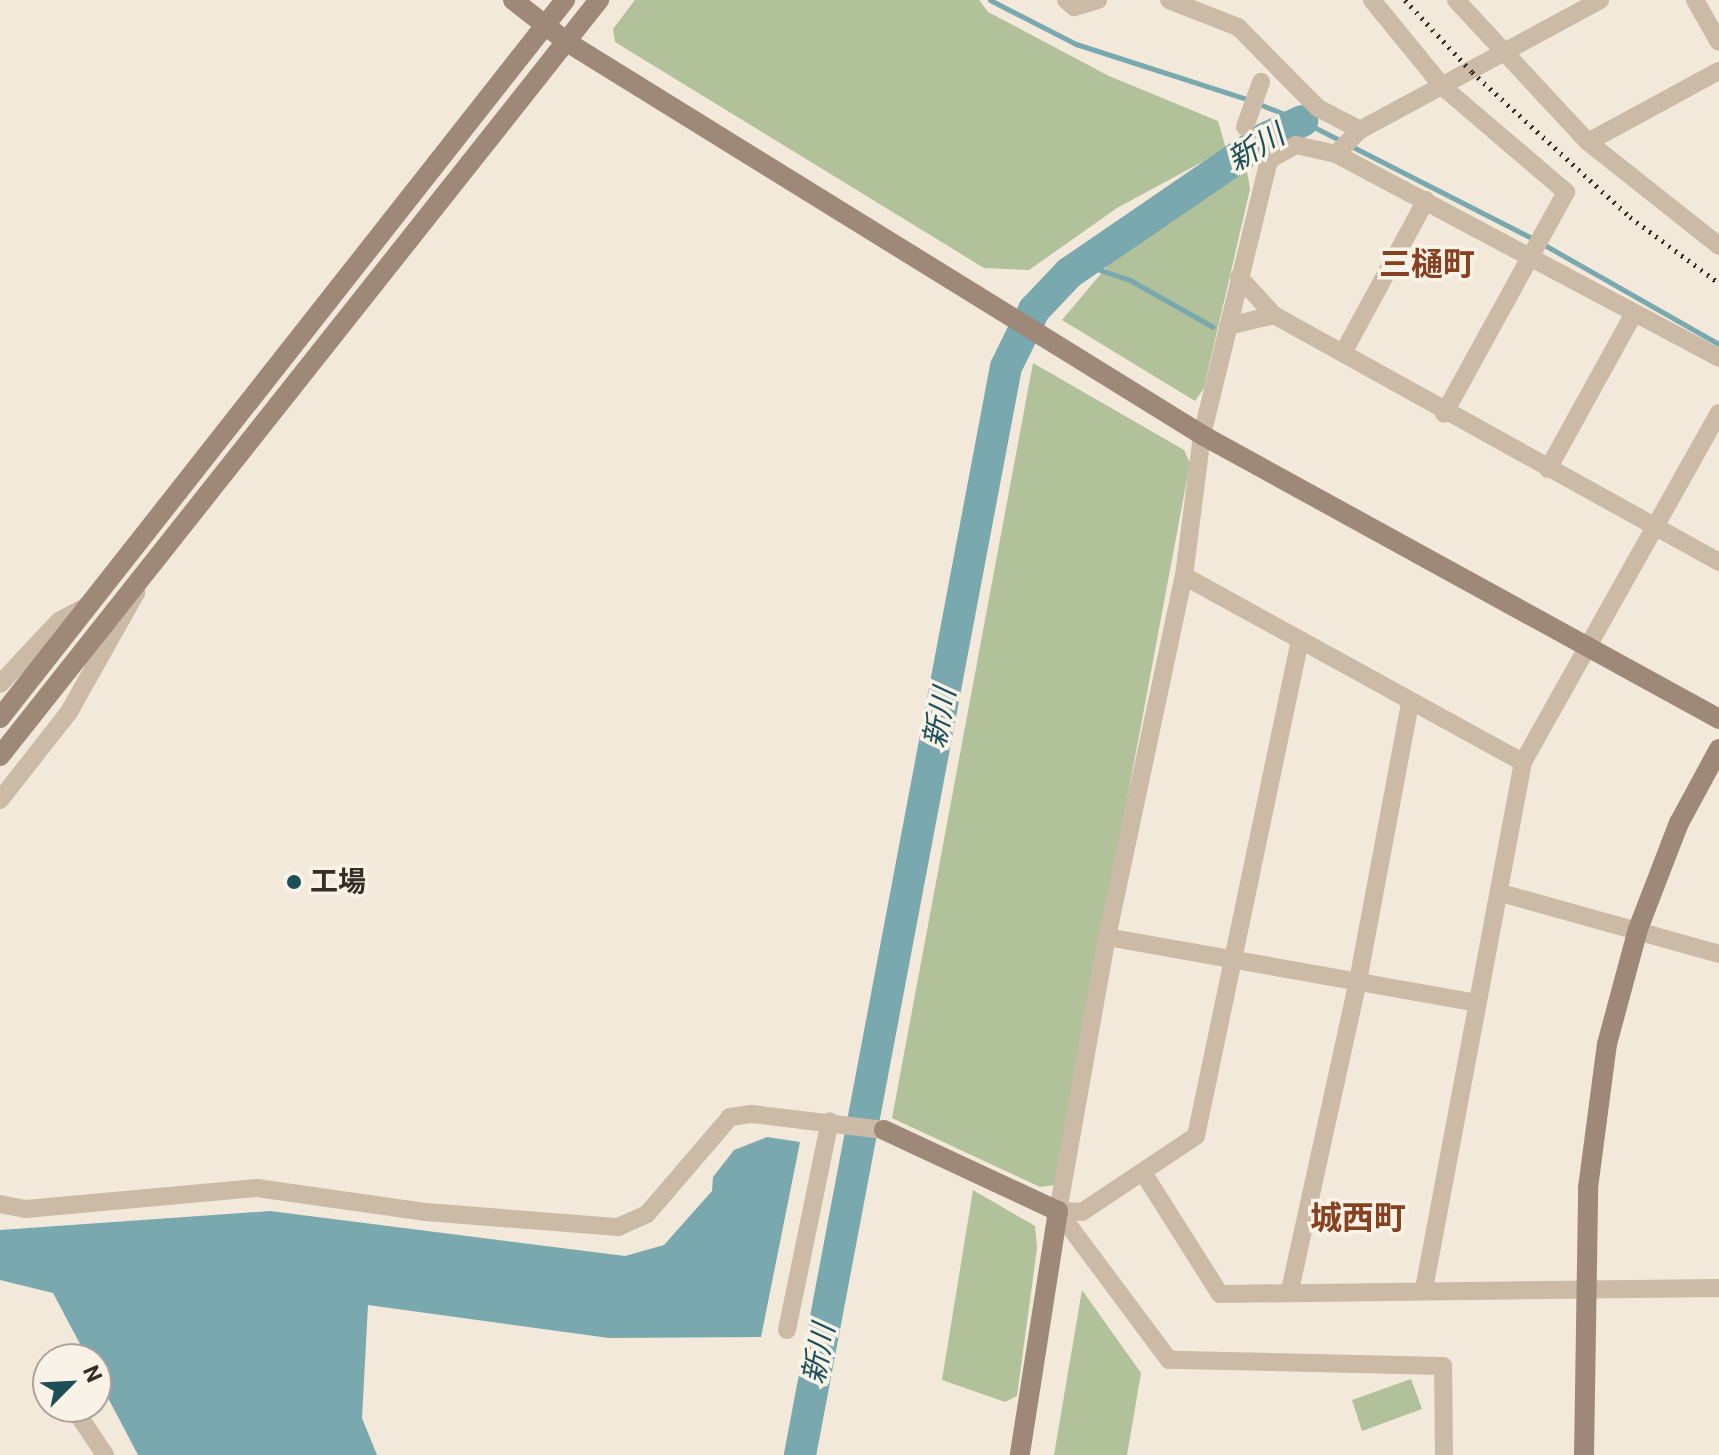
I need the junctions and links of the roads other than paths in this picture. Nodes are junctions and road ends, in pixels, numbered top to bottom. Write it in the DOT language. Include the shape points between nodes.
graph roads {
  1 [pos="513,0"];
  2 [pos="565,0"];
  3 [pos="599,0"];
  4 [pos="1066,0"];
  5 [pos="1098,0"];
  6 [pos="1169,0"];
  7 [pos="1372,0"];
  8 [pos="1456,0"];
  9 [pos="1600,0"];
  10 [pos="1695,0"];
  11 [pos="545,25"];
  12 [pos="567,42"];
  13 [pos="1719,42"];
  14 [pos="1503,56"];
  15 [pos="1719,71"];
  16 [pos="1261,82"];
  17 [pos="1443,87"];
  18 [pos="1245,127"];
  19 [pos="1347,142"];
  20 [pos="1588,142"];
  21 [pos="1426,200"];
  22 [pos="1719,246"];
  23 [pos="1534,254"];
  24 [pos="1239,277"];
  25 [pos="1634,313"];
  26 [pos="1274,315"];
  27 [pos="1228,326"];
  28 [pos="1343,353"];
  29 [pos="1719,358"];
  30 [pos="1719,413"];
  31 [pos="1444,414"];
  32 [pos="1202,435"];
  33 [pos="1548,469"];
  34 [pos="1653,525"];
  35 [pos="1719,562"];
  36 [pos="148,569"];
  37 [pos="1184,576"];
  38 [pos="89,604"];
  39 [pos="1300,640"];
  40 [pos="1586,645"];
  41 [pos="0,684"];
  42 [pos="1410,702"];
  43 [pos="0,718"];
  44 [pos="1719,719"];
  45 [pos="1719,749"];
  46 [pos="0,756"];
  47 [pos="1523,762"];
  48 [pos="0,800"];
  49 [pos="1501,893"];
  50 [pos="1638,929"];
  51 [pos="1107,937"];
  52 [pos="1719,954"];
  53 [pos="1236,959"];
  54 [pos="1358,981"];
  55 [pos="1476,1003"];
  56 [pos="830,1121"];
  57 [pos="884,1130"];
  58 [pos="1144,1174"];
  59 [pos="0,1204"];
  60 [pos="1058,1211"];
  61 [pos="1584,1288"];
  62 [pos="1719,1288"];
  63 [pos="1424,1289"];
  64 [pos="1290,1290"];
  65 [pos="787,1330"];
  66 [pos="84,1423"];
  67 [pos="105,1455"];
  68 [pos="1020,1455"];
  69 [pos="1444,1455"];
  70 [pos="1584,1455"];
  1 -- 11 [label="street"];
  2 -- 11 [label="street"];
  3 -- 12 [label="street"];
  4 -- 5 [label="street" via="1074,7"];
  6 -- 19 [label="street" via="1238,27"];
  7 -- 17 [label="street"];
  8 -- 14 [label="street"];
  9 -- 14 [label="street"];
  10 -- 13 [label="street"];
  11 -- 12 [label="street"];
  11 -- 38 [label="street"];
  12 -- 32 [label="street"];
  12 -- 36 [label="street"];
  14 -- 17 [label="street"];
  14 -- 20 [label="street"];
  15 -- 20 [label="street"];
  16 -- 18 [label="street"];
  17 -- 19 [label="street"];
  17 -- 23 [label="street" via="1566,192"];
  19 -- 21 [label="street"];
  19 -- 24 [label="street" via="1296,145 1269,160"];
  20 -- 22 [label="street"];
  21 -- 23 [label="street"];
  21 -- 28 [label="street"];
  23 -- 25 [label="street"];
  23 -- 31 [label="street"];
  24 -- 26 [label="street"];
  24 -- 27 [label="street"];
  25 -- 29 [label="street"];
  25 -- 33 [label="street"];
  26 -- 27 [label="street"];
  26 -- 28 [label="street"];
  27 -- 32 [label="street"];
  28 -- 31 [label="street"];
  30 -- 34 [label="street"];
  31 -- 33 [label="street"];
  32 -- 37 [label="street"];
  32 -- 40 [label="street"];
  33 -- 34 [label="street"];
  34 -- 35 [label="street"];
  34 -- 40 [label="street"];
  36 -- 46 [label="street"];
  36 -- 48 [label="street" via="69,712"];
  37 -- 39 [label="street"];
  37 -- 51 [label="street"];
  38 -- 41 [label="street" via="59,621"];
  38 -- 43 [label="street"];
  39 -- 42 [label="street"];
  39 -- 53 [label="street"];
  40 -- 44 [label="street"];
  40 -- 47 [label="street"];
  42 -- 47 [label="street"];
  42 -- 54 [label="street"];
  45 -- 50 [label="street" via="1679,823"];
  47 -- 49 [label="street"];
  49 -- 50 [label="street"];
  49 -- 55 [label="street"];
  50 -- 52 [label="street"];
  50 -- 61 [label="street" via="1598,1093"];
  51 -- 53 [label="street"];
  51 -- 60 [label="street"];
  53 -- 54 [label="street"];
  53 -- 58 [label="street" via="1196,1136"];
  54 -- 55 [label="street"];
  54 -- 64 [label="street"];
  55 -- 63 [label="street"];
  56 -- 57 [label="street"];
  56 -- 59 [label="street" via="730,1117 647,1214 618,1227 426,1212 257,1188 26,1209"];
  56 -- 65 [label="street"];
  57 -- 60 [label="street"];
  58 -- 60 [label="street" via="1082,1212"];
  58 -- 64 [label="street" via="1220,1294"];
  60 -- 68 [label="street"];
  60 -- 69 [label="street" via="1169,1360 1443,1366"];
  61 -- 62 [label="street"];
  61 -- 63 [label="street"];
  61 -- 70 [label="street"];
  63 -- 64 [label="street"];
  66 -- 67 [label="street"];
}
